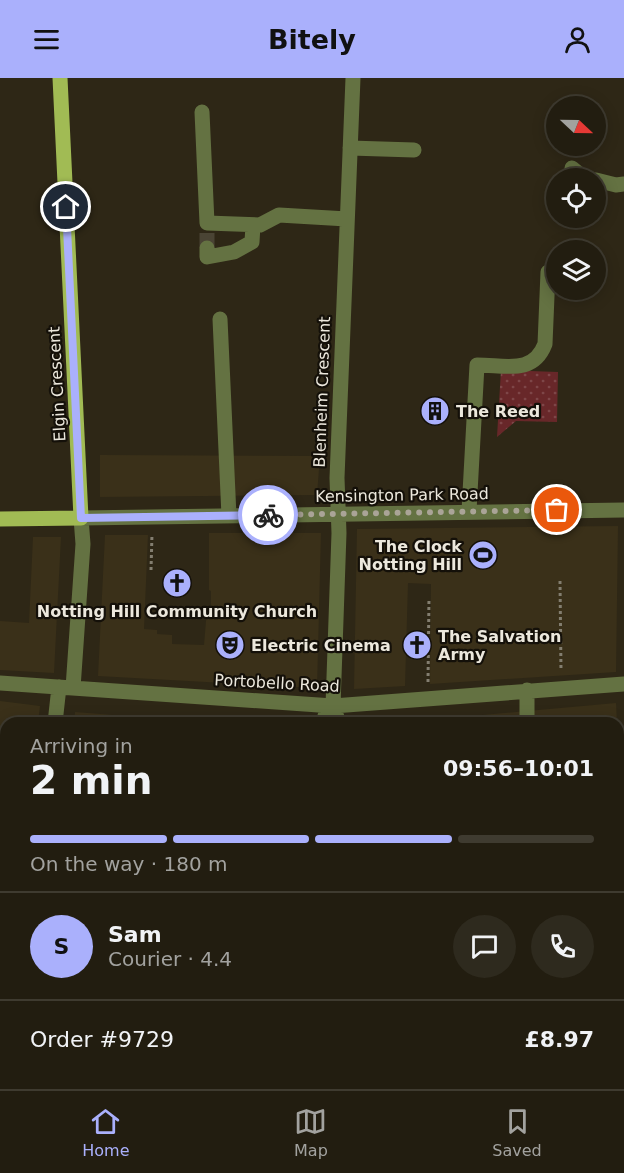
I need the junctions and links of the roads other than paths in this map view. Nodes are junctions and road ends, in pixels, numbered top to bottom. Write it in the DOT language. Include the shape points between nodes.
graph roads {
  1 [pos="60,78"];
  2 [pos="353,78"];
  3 [pos="202,112"];
  4 [pos="350,148"];
  5 [pos="414,150"];
  6 [pos="606,182"];
  7 [pos="624,184"];
  8 [pos="347,219"];
  9 [pos="253,225"];
  10 [pos="207,235"];
  11 [pos="547,300"];
  12 [pos="220,319"];
  13 [pos="624,510"];
  14 [pos="469,511"];
  15 [pos="339,514"];
  16 [pos="229,516"];
  17 [pos="81,518"];
  18 [pos="0,519"];
  19 [pos="0,683"];
  20 [pos="624,684"];
  21 [pos="66,688"];
  22 [pos="527,690"];
  23 [pos="333,706"];
  24 [pos="57,717"];
  25 [pos="326,717"];
  26 [pos="337,717"];
  27 [pos="527,717"];
  1 -- 17 [label="main road, Elgin Crescent"];
  2 -- 4 [label="street, Blenheim Crescent"];
  3 -- 10 [label="street"];
  4 -- 5 [label="street"];
  4 -- 8 [label="street, Blenheim Crescent"];
  6 -- 7 [label="street"];
  8 -- 9 [label="street" via="279,214"];
  8 -- 15 [label="street, Blenheim Crescent"];
  9 -- 10 [label="street"];
  9 -- 10 [label="street" via="252,242 234,252 207,257"];
  11 -- 14 [label="street" via="545,344 535,361 527,366 477,365"];
  12 -- 16 [label="street"];
  13 -- 14 [label="street, Kensington Park Road"];
  14 -- 15 [label="street, Kensington Park Road"];
  15 -- 16 [label="street, Kensington Park Road"];
  15 -- 23 [label="street, Blenheim Crescent"];
  16 -- 17 [label="street, Kensington Park Road"];
  17 -- 18 [label="main road, Kensington Park Road"];
  17 -- 21 [label="street, Elgin Crescent" via="83,544"];
  19 -- 21 [label="street, Portobello Road"];
  20 -- 22 [label="street, Portobello Road"];
  21 -- 23 [label="street, Portobello Road"];
  21 -- 24 [label="street, Elgin Crescent"];
  22 -- 23 [label="street, Portobello Road"];
  22 -- 27 [label="street"];
  23 -- 25 [label="street"];
  23 -- 26 [label="street"];
}
